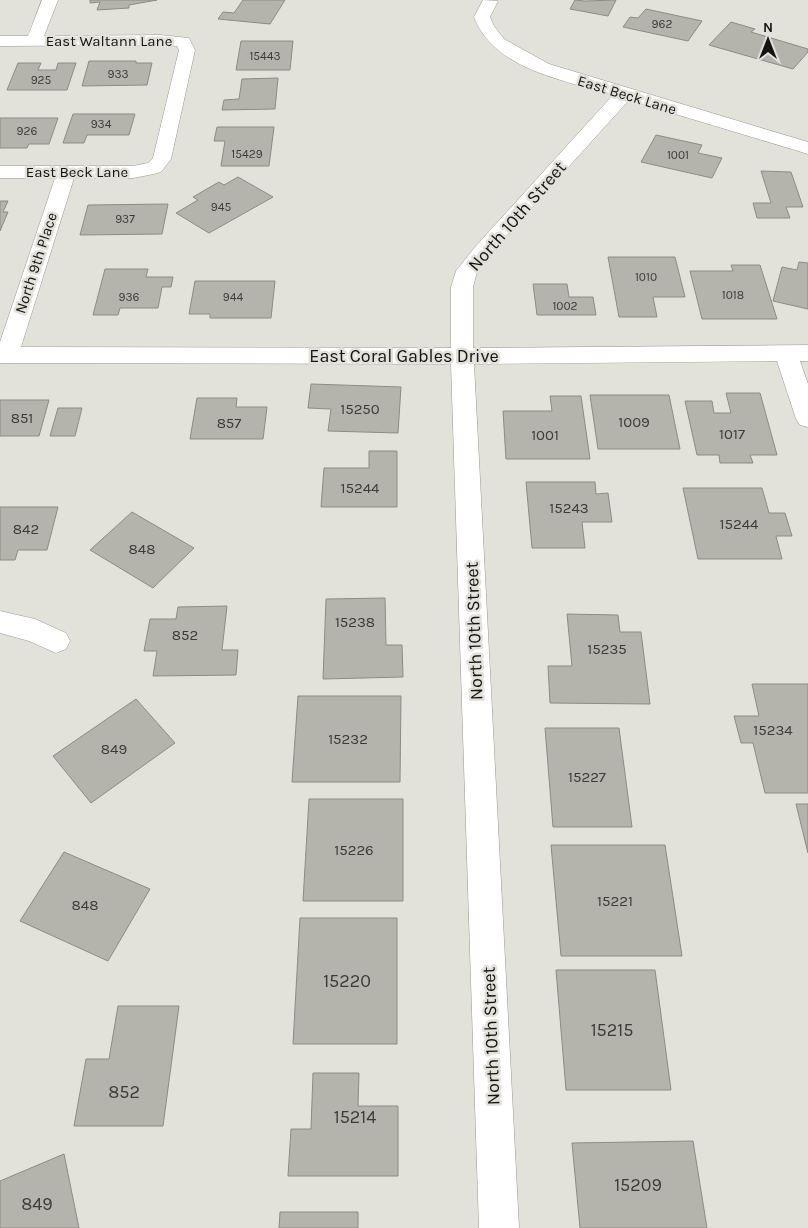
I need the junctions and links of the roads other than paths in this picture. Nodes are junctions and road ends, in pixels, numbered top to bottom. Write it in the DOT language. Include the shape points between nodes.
graph roads {
  1 [pos="50,0"];
  2 [pos="490,1"];
  3 [pos="0,41"];
  4 [pos="34,41"];
  5 [pos="624,94"];
  6 [pos="808,148"];
  7 [pos="154,168"];
  8 [pos="0,172"];
  9 [pos="66,172"];
  10 [pos="797,353"];
  11 [pos="3,355"];
  12 [pos="462,356"];
  13 [pos="808,419"];
  14 [pos="0,622"];
  15 [pos="56,641"];
  16 [pos="499,1228"];
  1 -- 4 [label="street, East Waltann Lane"];
  2 -- 5 [label="street, East Beck Lane" via="482,17 484,25 497,40 518,55 543,68"];
  3 -- 4 [label="street, East Waltann Lane"];
  4 -- 7 [label="street, East Waltann Lane" via="184,42 187,50 162,159"];
  5 -- 6 [label="street, East Beck Lane"];
  5 -- 12 [label="street, North 10th Street" via="468,271 462,287"];
  7 -- 9 [label="street, East Beck Lane" via="133,172"];
  8 -- 9 [label="street, East Beck Lane"];
  9 -- 11 [label="street, North 9th Place"];
  10 -- 12 [label="street, East Coral Gables Drive"];
  10 -- 13 [label="street"];
  11 -- 12 [label="street, East Coral Gables Drive"];
  12 -- 16 [label="street, North 10th Street"];
  14 -- 15 [label="street" via="36,631"];
}
